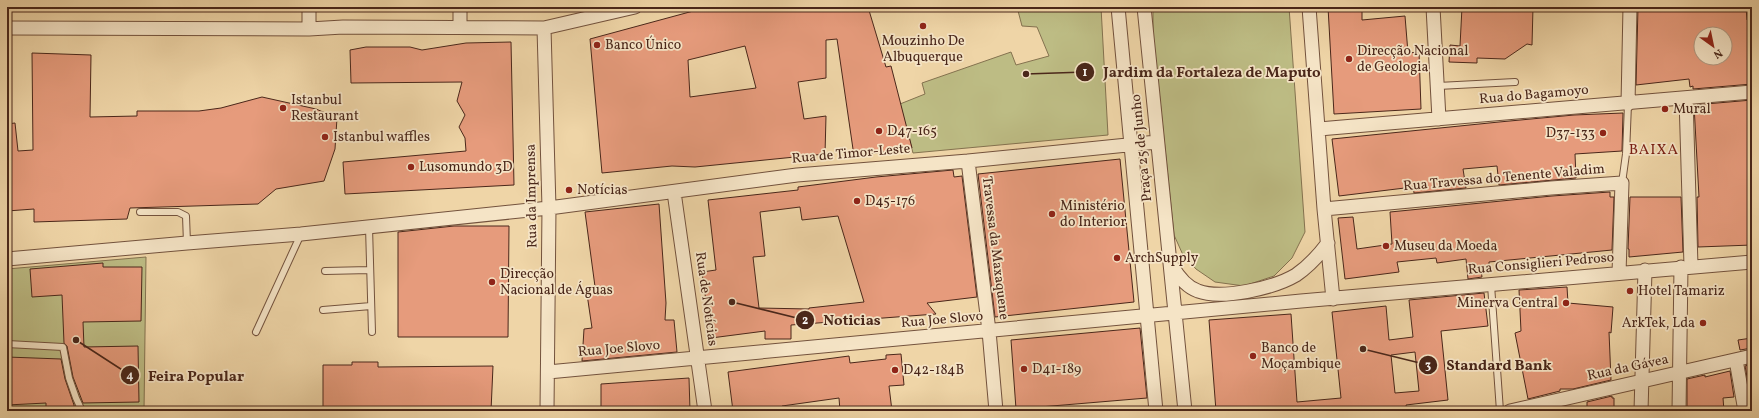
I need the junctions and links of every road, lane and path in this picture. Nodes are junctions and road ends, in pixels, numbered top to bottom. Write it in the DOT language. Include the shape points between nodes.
graph roads {
  1 [pos="309,7"];
  2 [pos="460,7"];
  3 [pos="634,7"];
  4 [pos="1118,7"];
  5 [pos="1144,7"];
  6 [pos="1309,7"];
  7 [pos="1433,7"];
  8 [pos="1630,7"];
  9 [pos="460,26"];
  10 [pos="7,28"];
  11 [pos="544,28"];
  12 [pos="309,29"];
  13 [pos="1515,82"];
  14 [pos="1438,86"];
  15 [pos="1752,92"];
  16 [pos="1686,98"];
  17 [pos="1628,104"];
  18 [pos="1439,119"];
  19 [pos="1319,129"];
  20 [pos="1158,142"];
  21 [pos="1131,145"];
  22 [pos="968,161"];
  23 [pos="1622,183"];
  24 [pos="674,192"];
  25 [pos="549,208"];
  26 [pos="1324,209"];
  27 [pos="140,212"];
  28 [pos="369,227"];
  29 [pos="301,234"];
  30 [pos="187,243"];
  31 [pos="1328,243"];
  32 [pos="7,259"];
  33 [pos="1752,262"];
  34 [pos="1170,263"];
  35 [pos="1686,266"];
  36 [pos="370,270"];
  37 [pos="1645,270"];
  38 [pos="325,271"];
  39 [pos="1619,273"];
  40 [pos="1492,285"];
  41 [pos="1333,299"];
  42 [pos="371,306"];
  43 [pos="323,310"];
  44 [pos="1175,314"];
  45 [pos="1147,316"];
  46 [pos="989,331"];
  47 [pos="256,332"];
  48 [pos="372,332"];
  49 [pos="7,344"];
  50 [pos="1752,356"];
  51 [pos="698,358"];
  52 [pos="1736,360"];
  53 [pos="548,372"];
  54 [pos="1680,373"];
  55 [pos="1642,381"];
  56 [pos="82,411"];
  57 [pos="547,411"];
  58 [pos="705,411"];
  59 [pos="996,411"];
  60 [pos="1156,411"];
  61 [pos="1185,411"];
  62 [pos="1500,411"];
  63 [pos="1510,411"];
  64 [pos="1641,411"];
  65 [pos="1679,411"];
  66 [pos="1745,411"];
  1 -- 12 [label="street"];
  2 -- 9 [label="street"];
  3 -- 11 [label="street"];
  4 -- 21 [label="street"];
  5 -- 20 [label="street, Praça 25 de Junho"];
  6 -- 19 [label="street"];
  7 -- 14 [label="street"];
  8 -- 17 [label="street"];
  9 -- 11 [label="street"];
  9 -- 12 [label="street"];
  10 -- 12 [label="street"];
  11 -- 25 [label="street, Rua da Imprensa"];
  13 -- 14 [label="lane"];
  14 -- 18 [label="street"];
  15 -- 16 [label="street, Rua do Bagamoyo"];
  16 -- 17 [label="street, Rua do Bagamoyo"];
  16 -- 35 [label="street"];
  17 -- 18 [label="street, Rua do Bagamoyo"];
  17 -- 23 [label="lane"];
  18 -- 19 [label="street, Rua do Bagamoyo"];
  19 -- 26 [label="street"];
  20 -- 21 [label="street, Rua de Timor-Leste"];
  20 -- 34 [label="street, Praça 25 de Junho"];
  21 -- 22 [label="street, Rua de Timor-Leste"];
  21 -- 45 [label="street"];
  22 -- 24 [label="street, Rua de Timor-Leste" via="797,175"];
  22 -- 46 [label="street, Travessa da Maxaquene"];
  23 -- 26 [label="street, Rua Travessa do Tenente Valadim"];
  23 -- 39 [label="street, Rua Travessa do Tenente Valadim"];
  24 -- 25 [label="street, Rua de Timor-Leste"];
  24 -- 51 [label="street, Rua de Notícias"];
  25 -- 28 [label="street, Rua de Timor-Leste"];
  25 -- 53 [label="street, Rua da Imprensa"];
  26 -- 31 [label="street"];
  27 -- 30 [label="lane" via="178,212 186,216"];
  28 -- 29 [label="street, Rua de Timor-Leste"];
  28 -- 36 [label="lane"];
  29 -- 30 [label="street, Rua de Timor-Leste"];
  29 -- 47 [label="lane"];
  30 -- 32 [label="street, Rua de Timor-Leste"];
  31 -- 34 [label="street, Praça 25 de Junho" via="1314,261 1295,276 1241,294 1197,291 1180,279"];
  31 -- 41 [label="street"];
  33 -- 35 [label="street, Rua Consiglieri Pedroso"];
  34 -- 44 [label="street, Praça 25 de Junho"];
  35 -- 37 [label="street, Rua Consiglieri Pedroso"];
  35 -- 54 [label="street"];
  36 -- 38 [label="lane"];
  36 -- 42 [label="lane"];
  37 -- 39 [label="street, Rua Consiglieri Pedroso"];
  37 -- 55 [label="street"];
  39 -- 40 [label="street, Rua Consiglieri Pedroso"];
  40 -- 41 [label="street, Rua Consiglieri Pedroso"];
  40 -- 62 [label="lane"];
  41 -- 44 [label="street"];
  42 -- 43 [label="lane"];
  42 -- 48 [label="lane"];
  44 -- 45 [label="street"];
  44 -- 61 [label="street, Praça 25 de Junho"];
  45 -- 46 [label="street, Rua Joe Slovo"];
  45 -- 60 [label="street"];
  46 -- 51 [label="street, Rua Joe Slovo"];
  46 -- 59 [label="street, Travessa da Maxaquene"];
  49 -- 56 [label="lane" via="63,347 69,378"];
  50 -- 52 [label="street, Rua da Gávea"];
  51 -- 53 [label="street, Rua Joe Slovo"];
  51 -- 58 [label="street, Rua de Notícias"];
  52 -- 54 [label="street, Rua da Gávea"];
  52 -- 66 [label="street"];
  53 -- 57 [label="street, Rua da Imprensa"];
  54 -- 55 [label="street, Rua da Gávea"];
  54 -- 65 [label="street"];
  55 -- 63 [label="street, Rua da Gávea"];
  55 -- 64 [label="street"];
}
